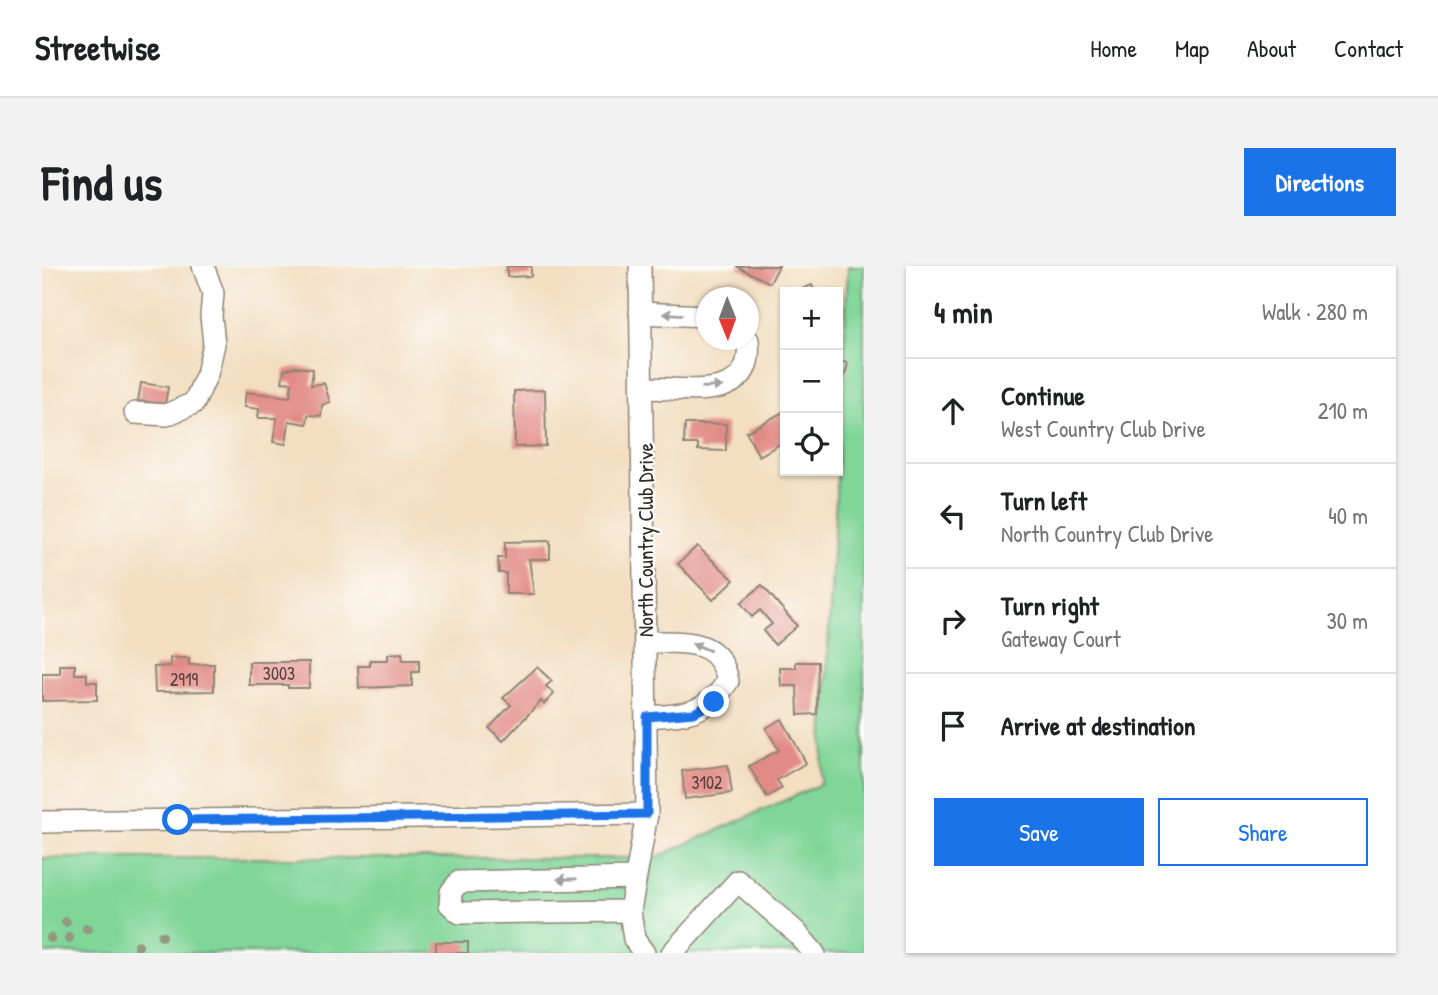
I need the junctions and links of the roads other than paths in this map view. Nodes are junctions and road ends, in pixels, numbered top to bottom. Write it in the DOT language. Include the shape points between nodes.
graph roads {
  1 [pos="203,266"];
  2 [pos="640,266"];
  3 [pos="640,313"];
  4 [pos="696,316"];
  5 [pos="749,350"];
  6 [pos="644,388"];
  7 [pos="135,413"];
  8 [pos="646,642"];
  9 [pos="647,717"];
  10 [pos="647,814"];
  11 [pos="42,822"];
  12 [pos="635,878"];
  13 [pos="630,911"];
  14 [pos="644,953"];
  15 [pos="672,953"];
  16 [pos="814,953"];
  1 -- 7 [label="street" via="213,292 214,344 194,403 166,415"];
  2 -- 3 [label="street, North Country Club Drive"];
  4 -- 3 [label="street, one-way"];
  3 -- 6 [label="street, North Country Club Drive"];
  6 -- 5 [label="street, one-way" via="723,388 741,378"];
  6 -- 8 [label="street, North Country Club Drive"];
  8 -- 9 [label="street, North Country Club Drive"];
  9 -- 8 [label="street, one-way" via="694,713 714,702 728,681 716,653 694,643"];
  9 -- 10 [label="street, North Country Club Drive"];
  10 -- 11 [label="street"];
  10 -- 12 [label="street, North Country Club Drive"];
  12 -- 13 [label="street, North Country Club Drive"];
  12 -- 13 [label="street, one-way" via="459,882 451,892 450,904 460,913"];
  13 -- 14 [label="street" via="634,939"];
  15 -- 16 [label="street" via="738,881"];
}
